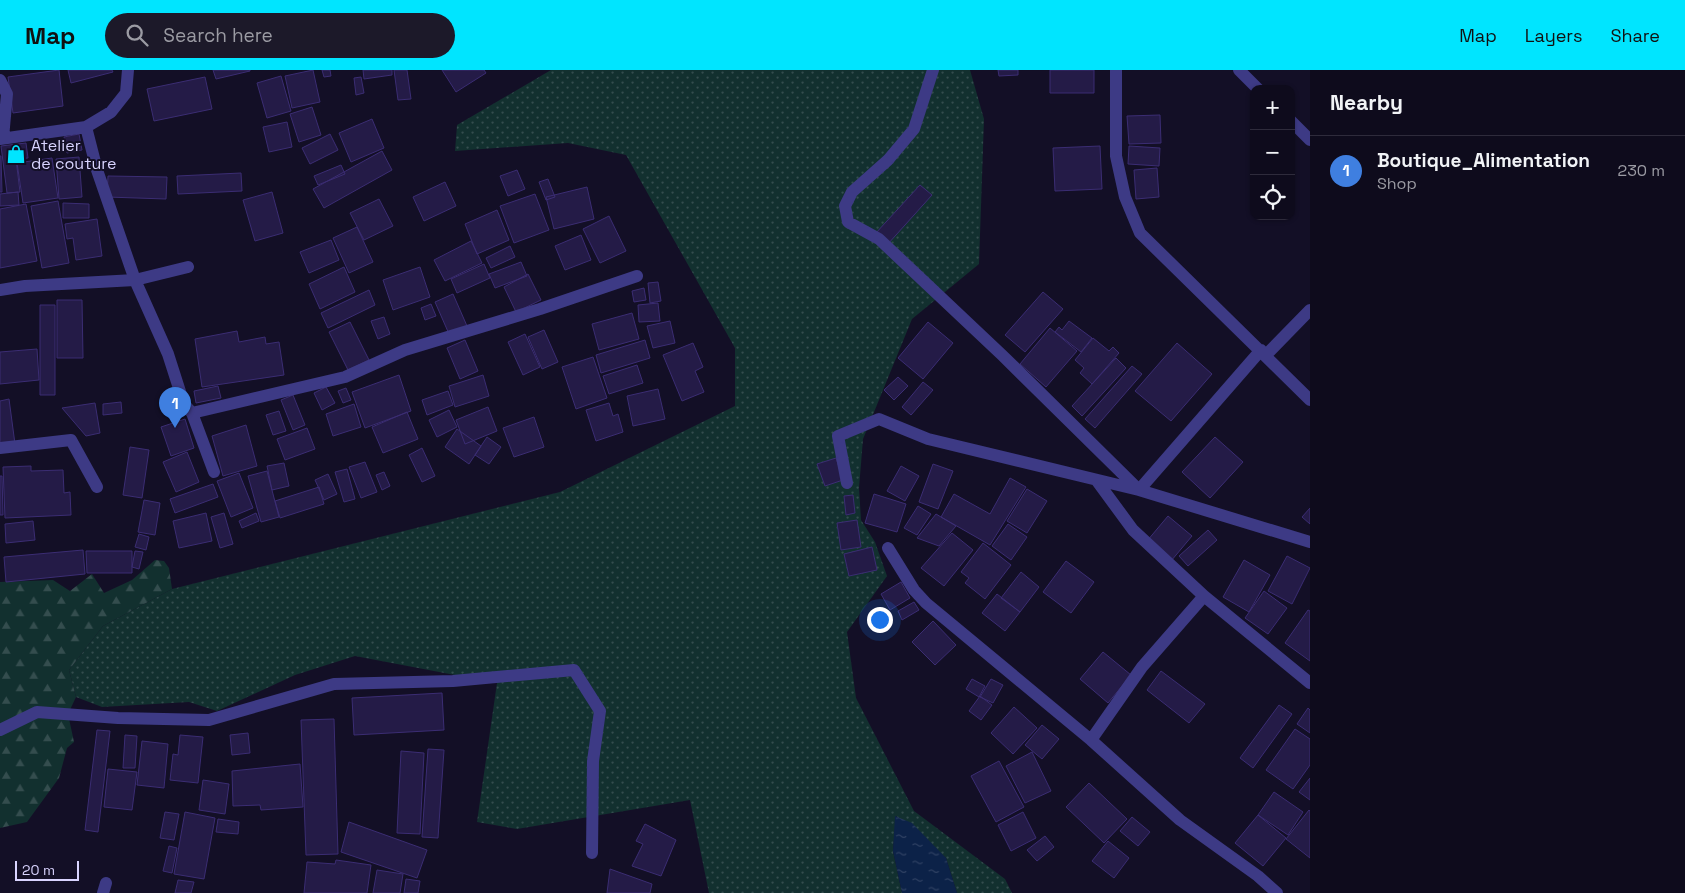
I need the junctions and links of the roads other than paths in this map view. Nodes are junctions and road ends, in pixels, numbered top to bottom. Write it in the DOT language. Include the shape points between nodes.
graph roads {
  1 [pos="128,70"];
  2 [pos="933,70"];
  3 [pos="1116,70"];
  4 [pos="1239,70"];
  5 [pos="0,80"];
  6 [pos="1254,85"];
  7 [pos="1295,126"];
  8 [pos="86,127"];
  9 [pos="1,138"];
  10 [pos="1310,140"];
  11 [pos="188,267"];
  12 [pos="638,276"];
  13 [pos="135,280"];
  14 [pos="0,290"];
  15 [pos="1310,310"];
  16 [pos="1264,353"];
  17 [pos="1310,400"];
  18 [pos="192,413"];
  19 [pos="0,448"];
  20 [pos="214,472"];
  21 [pos="1097,481"];
  22 [pos="847,483"];
  23 [pos="97,487"];
  24 [pos="1139,490"];
  25 [pos="1310,542"];
  26 [pos="888,548"];
  27 [pos="1204,596"];
  28 [pos="1310,683"];
  29 [pos="0,730"];
  30 [pos="1091,740"];
  31 [pos="592,853"];
  32 [pos="1277,893"];
  1 -- 8 [label="street" via="126,94 111,112"];
  2 -- 24 [label="street" via="914,129 888,160 852,192 845,206 848,222 879,239"];
  3 -- 16 [label="street" via="1116,156 1125,197 1140,233"];
  4 -- 6 [label="street"];
  5 -- 9 [label="street" via="8,94"];
  7 -- 10 [label="street"];
  8 -- 9 [label="street"];
  8 -- 13 [label="street" via="97,170"];
  11 -- 13 [label="street"];
  12 -- 18 [label="street" via="405,350 345,377"];
  13 -- 14 [label="street"];
  13 -- 18 [label="street" via="168,354 184,404"];
  15 -- 16 [label="street"];
  16 -- 17 [label="street"];
  16 -- 24 [label="street"];
  18 -- 20 [label="street"];
  19 -- 23 [label="street" via="71,440"];
  21 -- 22 [label="street" via="928,439 879,419 838,436"];
  21 -- 24 [label="street"];
  21 -- 27 [label="street" via="1133,530"];
  24 -- 25 [label="street"];
  26 -- 30 [label="street" via="926,603"];
  27 -- 28 [label="street"];
  27 -- 30 [label="street" via="1142,667"];
  29 -- 31 [label="street" via="37,712 209,720 334,684 453,681 574,670 600,711 593,761"];
  30 -- 32 [label="street" via="1192,830"];
}
